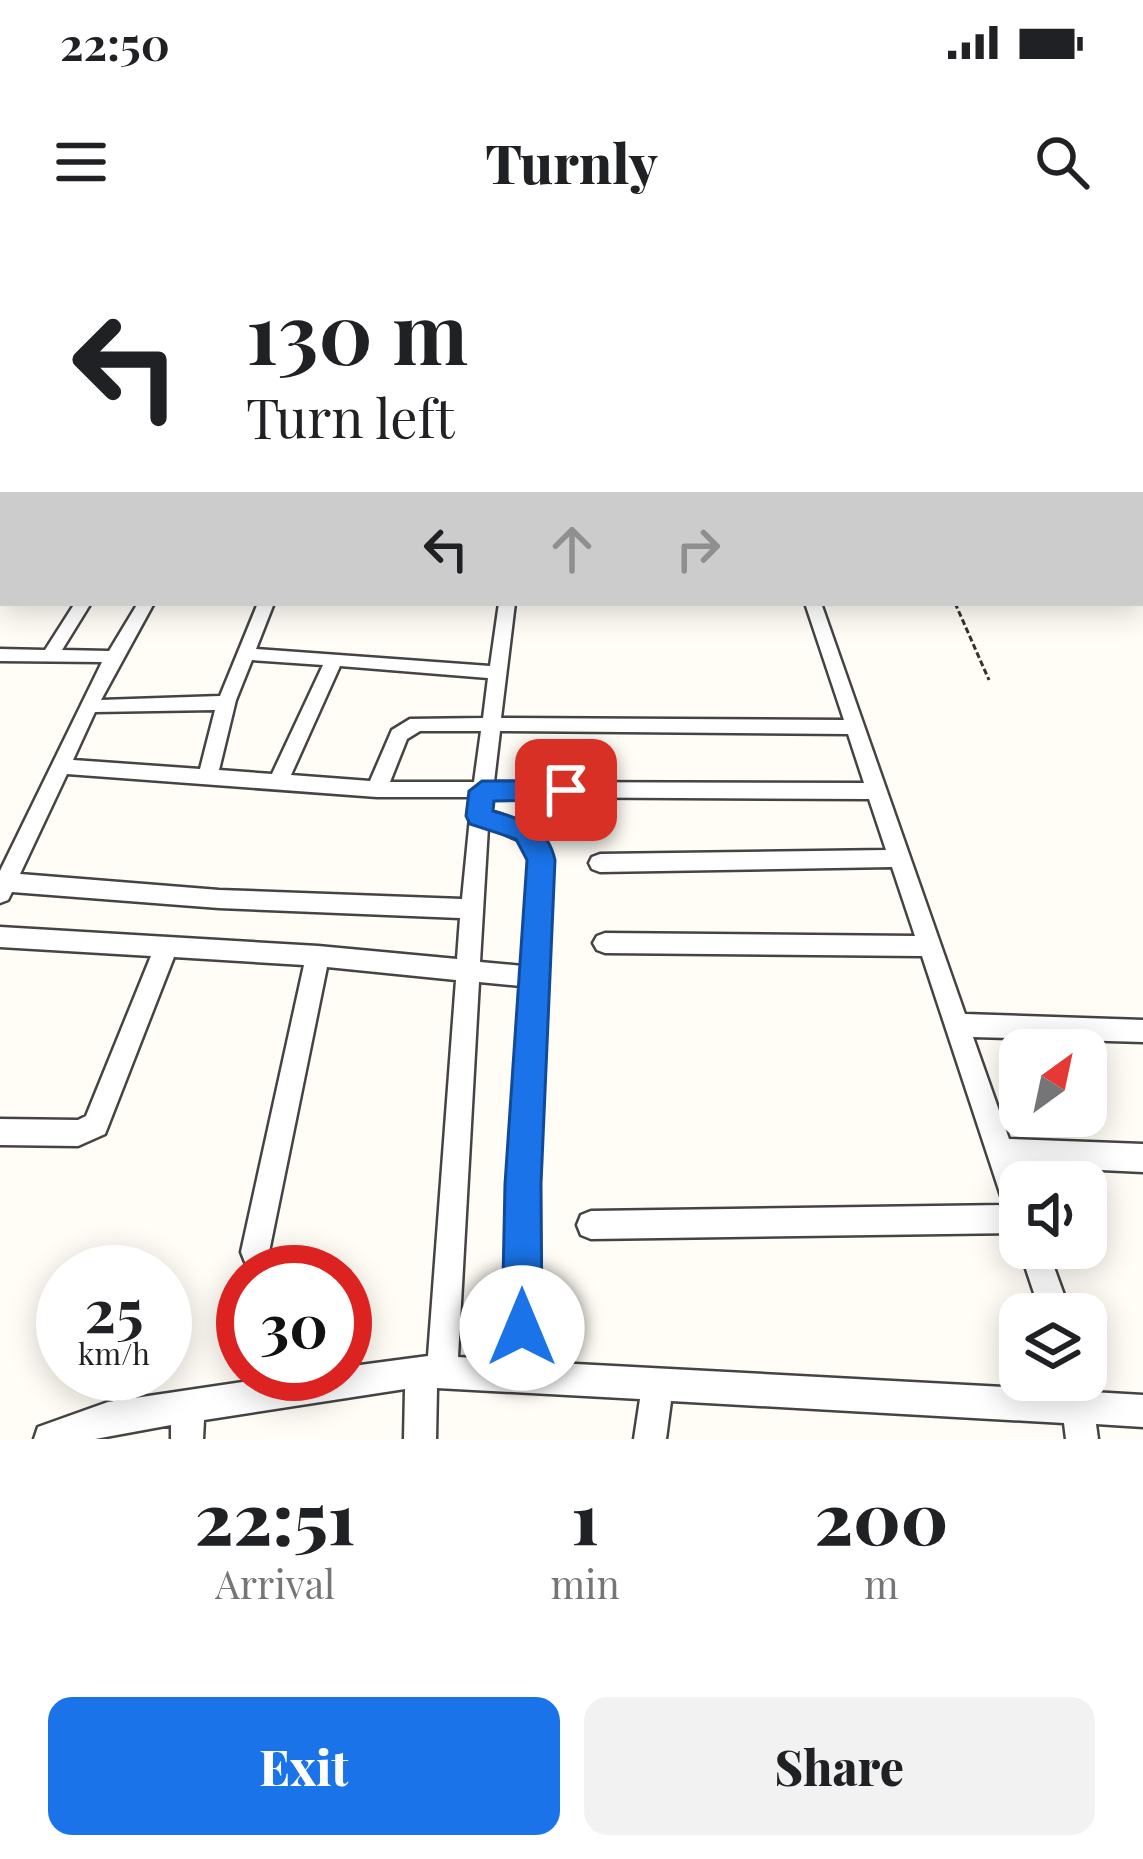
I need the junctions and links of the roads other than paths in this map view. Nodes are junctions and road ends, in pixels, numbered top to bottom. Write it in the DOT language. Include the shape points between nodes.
graph roads {
  1 [pos="81,606"];
  2 [pos="144,606"];
  3 [pos="265,606"];
  4 [pos="506,606"];
  5 [pos="814,606"];
  6 [pos="247,654"];
  7 [pos="0,655"];
  8 [pos="50,656"];
  9 [pos="116,657"];
  10 [pos="335,658"];
  11 [pos="496,672"];
  12 [pos="227,700"];
  13 [pos="88,706"];
  14 [pos="490,723"];
  15 [pos="857,728"];
  16 [pos="59,766"];
  17 [pos="208,777"];
  18 [pos="278,782"];
  19 [pos="377,789"];
  20 [pos="876,791"];
  21 [pos="481,804"];
  22 [pos="899,859"];
  23 [pos="601,863"];
  24 [pos="2,889"];
  25 [pos="471,909"];
  26 [pos="0,937"];
  27 [pos="604,943"];
  28 [pos="929,946"];
  29 [pos="166,947"];
  30 [pos="318,956"];
  31 [pos="466,970"];
  32 [pos="532,976"];
  33 [pos="956,1025"];
  34 [pos="1143,1031"];
  35 [pos="0,1132"];
  36 [pos="1000,1152"];
  37 [pos="1143,1158"];
  38 [pos="1003,1161"];
  39 [pos="999,1216"];
  40 [pos="591,1226"];
  41 [pos="256,1245"];
  42 [pos="432,1372"];
  43 [pos="522,1376"];
  44 [pos="658,1383"];
  45 [pos="1079,1410"];
  46 [pos="1143,1411"];
  47 [pos="187,1423"];
  48 [pos="50,1439"];
  49 [pos="420,1439"];
  50 [pos="650,1439"];
  1 -- 8 [label="street"];
  2 -- 9 [label="street"];
  3 -- 6 [label="street"];
  4 -- 11 [label="street"];
  5 -- 15 [label="street"];
  6 -- 10 [label="street"];
  6 -- 12 [label="street"];
  7 -- 8 [label="street"];
  8 -- 9 [label="street"];
  9 -- 13 [label="street"];
  10 -- 11 [label="street"];
  10 -- 18 [label="street"];
  11 -- 14 [label="street"];
  12 -- 13 [label="street"];
  12 -- 17 [label="street"];
  13 -- 16 [label="street"];
  14 -- 15 [label="street"];
  14 -- 19 [label="street" via="406,728"];
  14 -- 21 [label="street"];
  15 -- 20 [label="street"];
  16 -- 17 [label="street"];
  16 -- 24 [label="street"];
  17 -- 18 [label="street"];
  18 -- 19 [label="street"];
  19 -- 21 [label="street"];
  20 -- 21 [label="street"];
  20 -- 22 [label="street"];
  21 -- 25 [label="street"];
  21 -- 32 [label="street" via="538,848"];
  22 -- 23 [label="street"];
  22 -- 28 [label="street"];
  24 -- 25 [label="street"];
  25 -- 31 [label="street"];
  26 -- 29 [label="street"];
  27 -- 28 [label="street"];
  28 -- 33 [label="street"];
  29 -- 30 [label="street"];
  29 -- 35 [label="street" via="96,1125"];
  30 -- 31 [label="street"];
  30 -- 41 [label="street"];
  31 -- 32 [label="street"];
  31 -- 42 [label="street"];
  32 -- 43 [label="street"];
  33 -- 34 [label="street"];
  33 -- 36 [label="street"];
  36 -- 37 [label="street"];
  36 -- 38 [label="street"];
  39 -- 40 [label="street"];
  42 -- 43 [label="street"];
  42 -- 47 [label="street"];
  42 -- 49 [label="street"];
  43 -- 44 [label="street"];
  44 -- 45 [label="street"];
  44 -- 50 [label="street"];
  45 -- 46 [label="street"];
  47 -- 48 [label="street" via="108,1418"];
}
